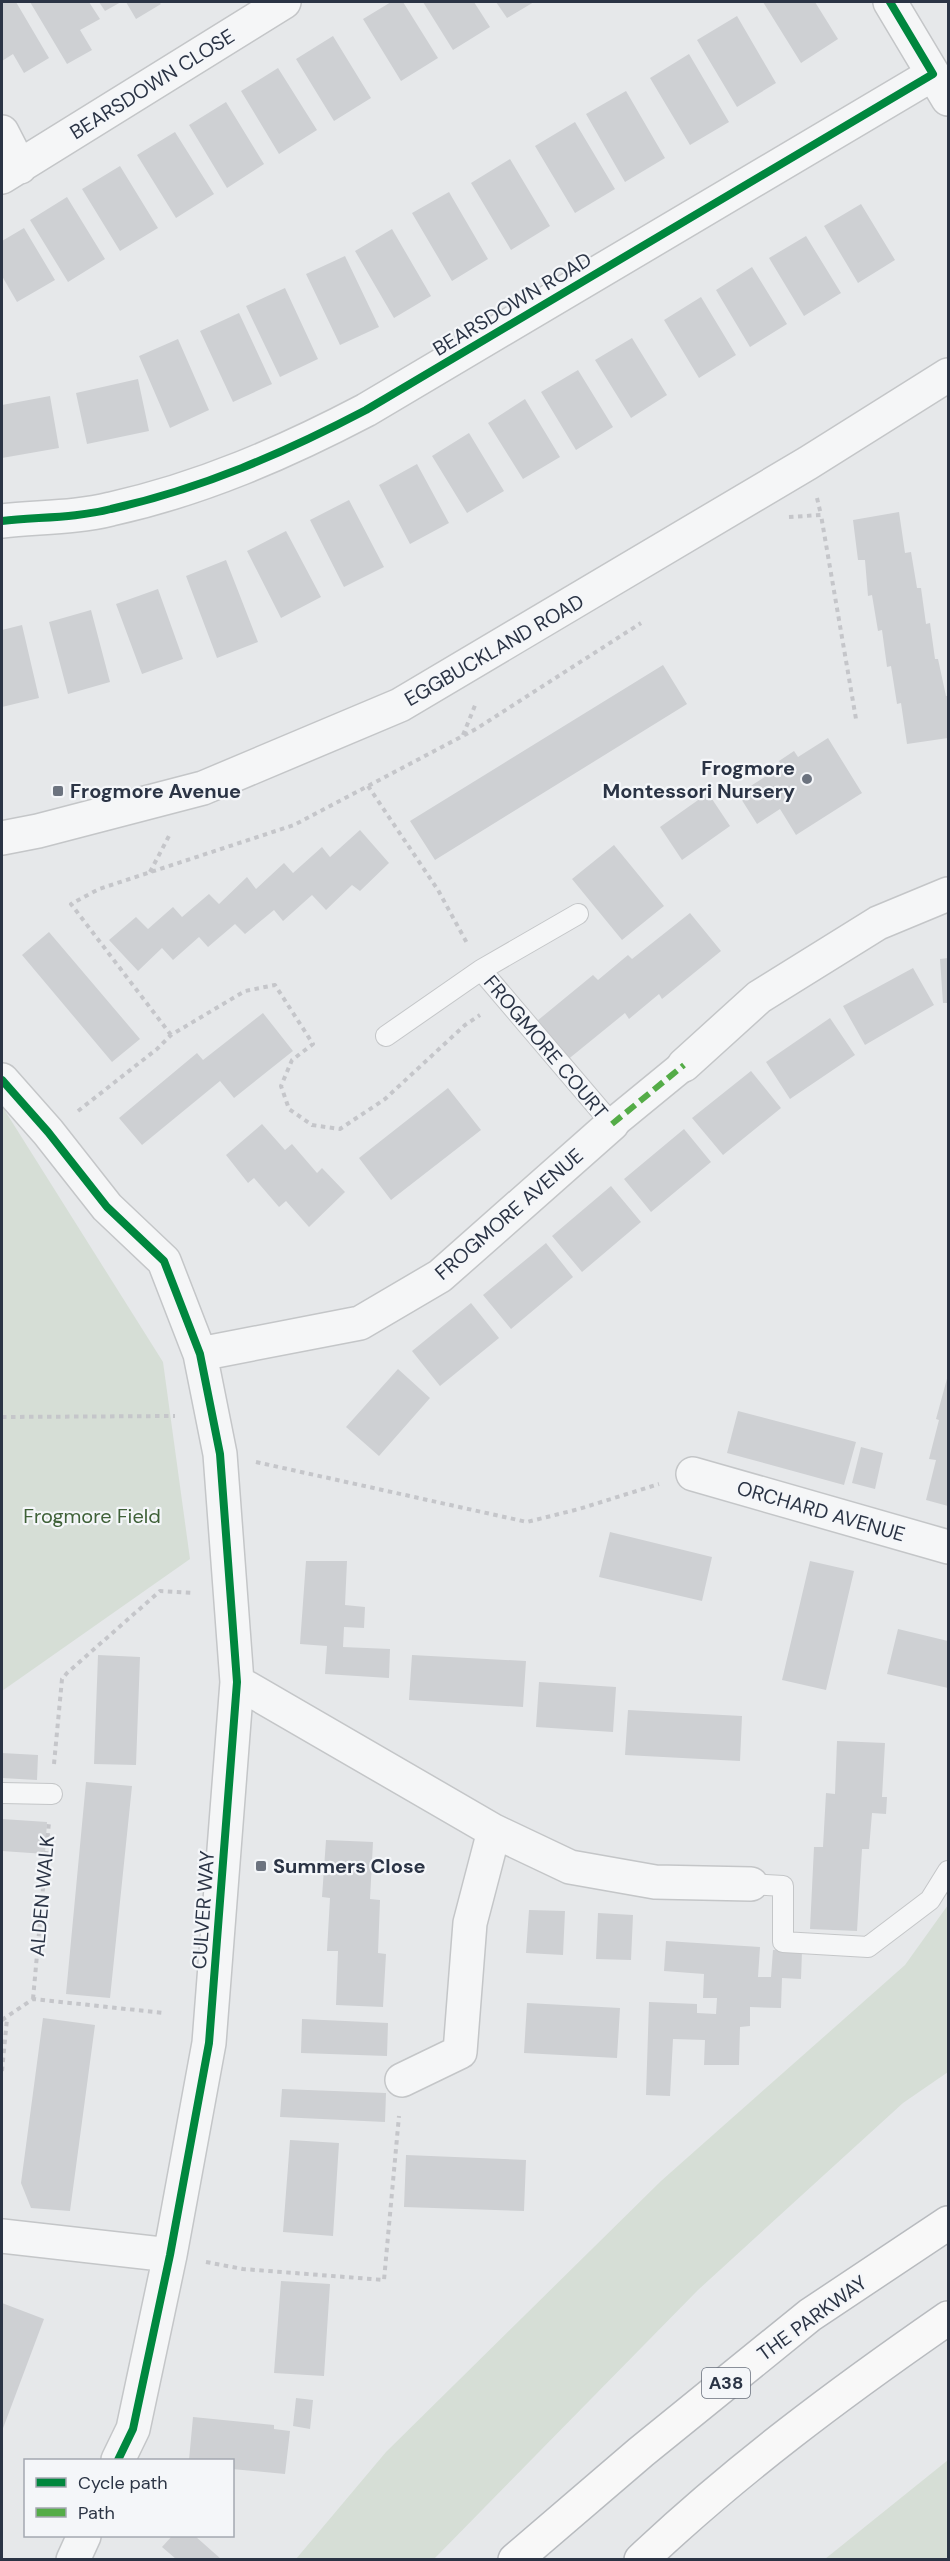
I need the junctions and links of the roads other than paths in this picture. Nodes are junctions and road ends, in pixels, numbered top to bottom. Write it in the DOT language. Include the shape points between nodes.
graph roads {
  1 [pos="284,2"];
  2 [pos="890,2"];
  3 [pos="941,87"];
  4 [pos="2,132"];
  5 [pos="11,172"];
  6 [pos="948,375"];
  7 [pos="2,521"];
  8 [pos="2,838"];
  9 [pos="948,894"];
  10 [pos="578,914"];
  11 [pos="481,970"];
  12 [pos="386,1036"];
  13 [pos="684,1065"];
  14 [pos="2,1080"];
  15 [pos="612,1124"];
  16 [pos="200,1354"];
  17 [pos="693,1474"];
  18 [pos="948,1547"];
  19 [pos="237,1682"];
  20 [pos="2,1793"];
  21 [pos="52,1794"];
  22 [pos="494,1831"];
  23 [pos="948,1871"];
  24 [pos="751,1884"];
  25 [pos="402,2080"];
  26 [pos="948,2223"];
  27 [pos="2,2236"];
  28 [pos="170,2255"];
  29 [pos="948,2318"];
  30 [pos="118,2459"];
  31 [pos="83,2537"];
  32 [pos="73,2559"];
  33 [pos="516,2559"];
  34 [pos="641,2559"];
  1 -- 5 [label="street, BEARSDOWN CLOSE"];
  2 -- 3 [label="street, BEARSDOWN ROAD"];
  3 -- 7 [label="street, BEARSDOWN ROAD" via="298,445 215,479 109,510"];
  4 -- 5 [label="street, BEARSDOWN CLOSE"];
  6 -- 8 [label="street, EGGBUCKLAND ROAD" via="798,469 400,705 202,788"];
  9 -- 13 [label="street, FROGMORE AVENUE" via="878,923 759,998"];
  10 -- 11 [label="lane, FROGMORE COURT"];
  11 -- 12 [label="lane, FROGMORE COURT"];
  11 -- 15 [label="lane, FROGMORE COURT"];
  13 -- 15 [label="street, FROGMORE AVENUE"];
  14 -- 16 [label="street" via="108,1207 164,1261"];
  15 -- 16 [label="street, FROGMORE AVENUE" via="440,1276 360,1323"];
  16 -- 19 [label="street, CULVER WAY" via="220,1454"];
  17 -- 18 [label="street, ORCHARD AVENUE"];
  19 -- 22 [label="street"];
  19 -- 28 [label="street, CULVER WAY" via="209,2043"];
  20 -- 21 [label="lane"];
  22 -- 24 [label="street" via="570,1867 655,1882"];
  22 -- 25 [label="street" via="470,1923 460,2052"];
  23 -- 24 [label="lane" via="930,1900 868,1947 783,1942 783,1886"];
  26 -- 33 [label="highway, THE PARKWAY / A38" via="810,2315"];
  27 -- 28 [label="street"];
  28 -- 30 [label="street, CULVER WAY" via="133,2429"];
  29 -- 34 [label="highway" via="868,2373 710,2497"];
  31 -- 32 [label="street"];
}
